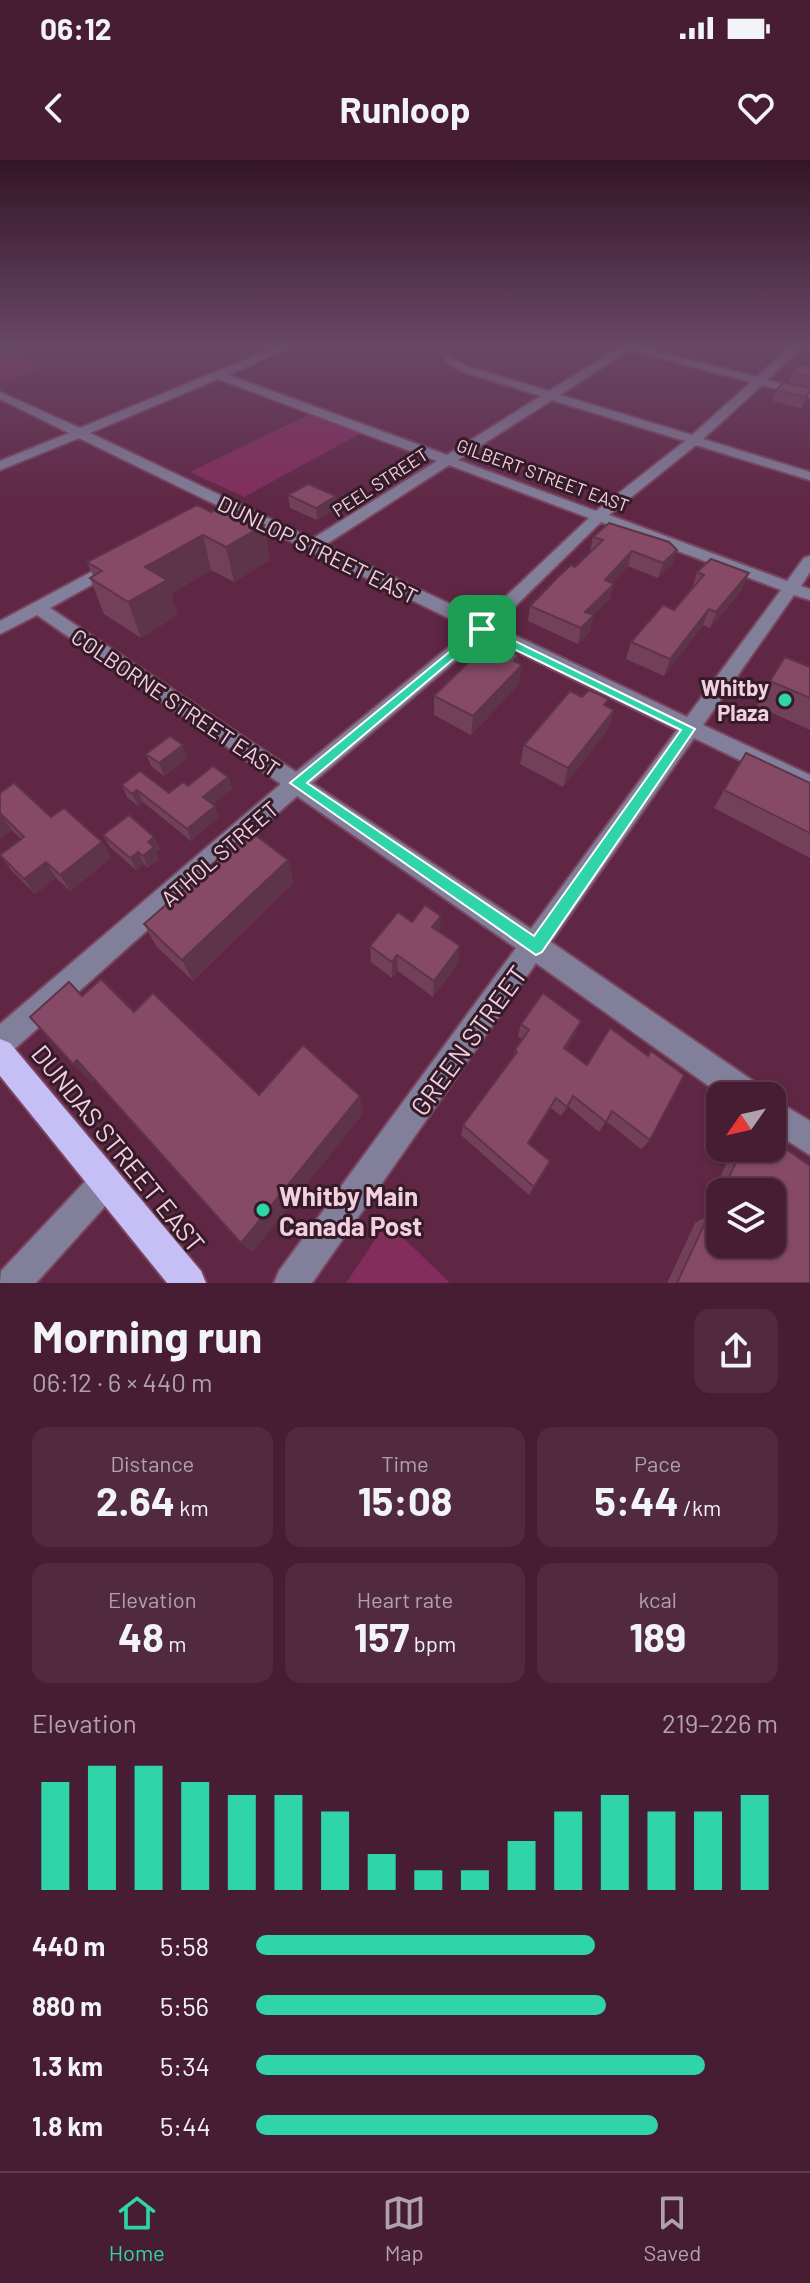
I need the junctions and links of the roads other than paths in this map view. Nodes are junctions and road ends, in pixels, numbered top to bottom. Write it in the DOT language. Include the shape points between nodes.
graph roads {
  1 [pos="7,398"];
  2 [pos="162,398"];
  3 [pos="282,398"];
  4 [pos="542,398"];
  5 [pos="558,398"];
  6 [pos="741,398"];
  7 [pos="79,433"];
  8 [pos="693,441"];
  9 [pos="448,459"];
  10 [pos="0,466"];
  11 [pos="810,476"];
  12 [pos="600,515"];
  13 [pos="312,546"];
  14 [pos="133,556"];
  15 [pos="810,561"];
  16 [pos="791,588"];
  17 [pos="810,595"];
  18 [pos="39,608"];
  19 [pos="0,628"];
  20 [pos="482,629"];
  21 [pos="689,729"];
  22 [pos="297,783"];
  23 [pos="810,785"];
  24 [pos="536,947"];
  25 [pos="0,1043"];
  26 [pos="0,1053"];
  27 [pos="728,1082"];
  28 [pos="786,1123"];
  29 [pos="810,1140"];
  30 [pos="106,1182"];
  31 [pos="13,1283"];
  32 [pos="189,1283"];
  33 [pos="291,1283"];
  1 -- 7 [label="street, DUNLOP STREET EAST"];
  2 -- 7 [label="street"];
  3 -- 9 [label="street, GILBERT STREET EAST"];
  4 -- 9 [label="street, PEEL STREET"];
  5 -- 8 [label="street"];
  6 -- 8 [label="street, ATHOL STREET"];
  7 -- 10 [label="street"];
  7 -- 13 [label="street, DUNLOP STREET EAST" via="219,508"];
  8 -- 11 [label="street"];
  8 -- 12 [label="street, ATHOL STREET"];
  9 -- 12 [label="street, GILBERT STREET EAST"];
  9 -- 13 [label="street, PEEL STREET"];
  12 -- 16 [label="street, GILBERT STREET EAST"];
  12 -- 20 [label="street, ATHOL STREET"];
  13 -- 20 [label="street, DUNLOP STREET EAST"];
  14 -- 18 [label="street"];
  15 -- 16 [label="street, GREEN STREET"];
  16 -- 17 [label="street, GILBERT STREET EAST"];
  16 -- 21 [label="street, GREEN STREET"];
  18 -- 19 [label="street"];
  18 -- 22 [label="street, COLBORNE STREET EAST"];
  20 -- 21 [label="street, DUNLOP STREET EAST"];
  20 -- 22 [label="street, ATHOL STREET"];
  21 -- 23 [label="street, DUNLOP STREET EAST"];
  21 -- 24 [label="street, GREEN STREET"];
  22 -- 24 [label="street, COLBORNE STREET EAST"];
  22 -- 25 [label="street, ATHOL STREET"];
  24 -- 27 [label="street, COLBORNE STREET EAST"];
  24 -- 33 [label="street, GREEN STREET"];
  26 -- 30 [label="main road, DUNDAS STREET EAST"];
  28 -- 29 [label="street"];
  30 -- 31 [label="street"];
  30 -- 32 [label="main road, DUNDAS STREET EAST"];
}
